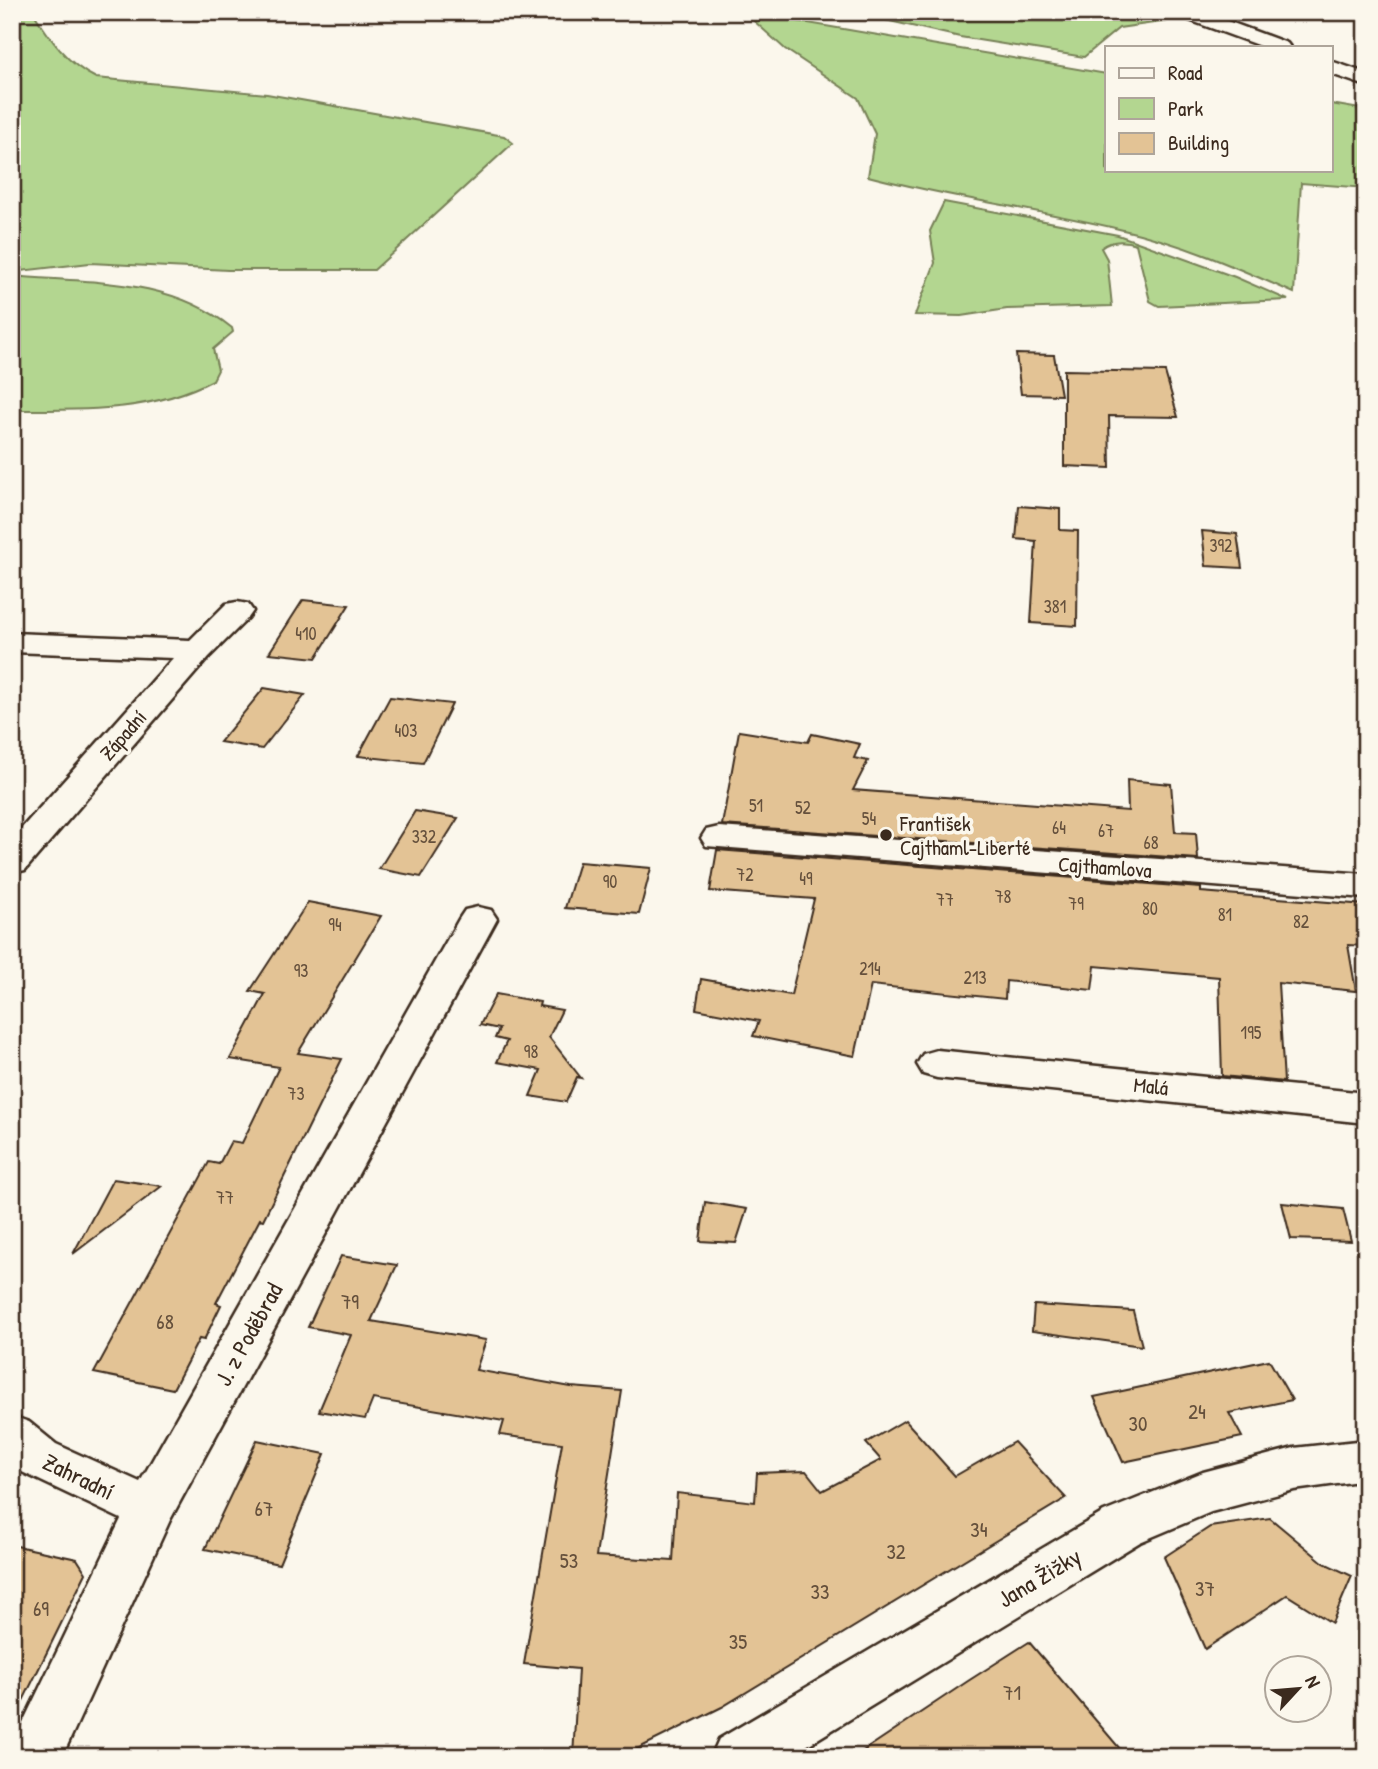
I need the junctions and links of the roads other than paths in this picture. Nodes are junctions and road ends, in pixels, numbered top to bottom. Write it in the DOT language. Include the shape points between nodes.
graph roads {
  1 [pos="1185,12"];
  2 [pos="1277,46"];
  3 [pos="1332,67"];
  4 [pos="1366,80"];
  5 [pos="237,611"];
  6 [pos="12,642"];
  7 [pos="198,650"];
  8 [pos="719,838"];
  9 [pos="12,862"];
  10 [pos="1366,886"];
  11 [pos="478,919"];
  12 [pos="936,1063"];
  13 [pos="1366,1108"];
  14 [pos="12,1436"];
  15 [pos="1366,1460"];
  16 [pos="150,1510"];
  17 [pos="34,1757"];
  18 [pos="738,1757"];
  1 -- 2 [label="street"];
  3 -- 4 [label="street"];
  5 -- 7 [label="street, Západní"];
  6 -- 7 [label="street"];
  7 -- 9 [label="street, Západní"];
  8 -- 10 [label="street, Cajthamlova"];
  11 -- 16 [label="street, J. z Poděbrad"];
  12 -- 13 [label="street, Malá"];
  14 -- 16 [label="street, Zahradní" via="38,1458"];
  15 -- 18 [label="street, Jana Žižky" via="1294,1469 1203,1493 1122,1527"];
  16 -- 17 [label="street, J. z Poděbrad"];
}
